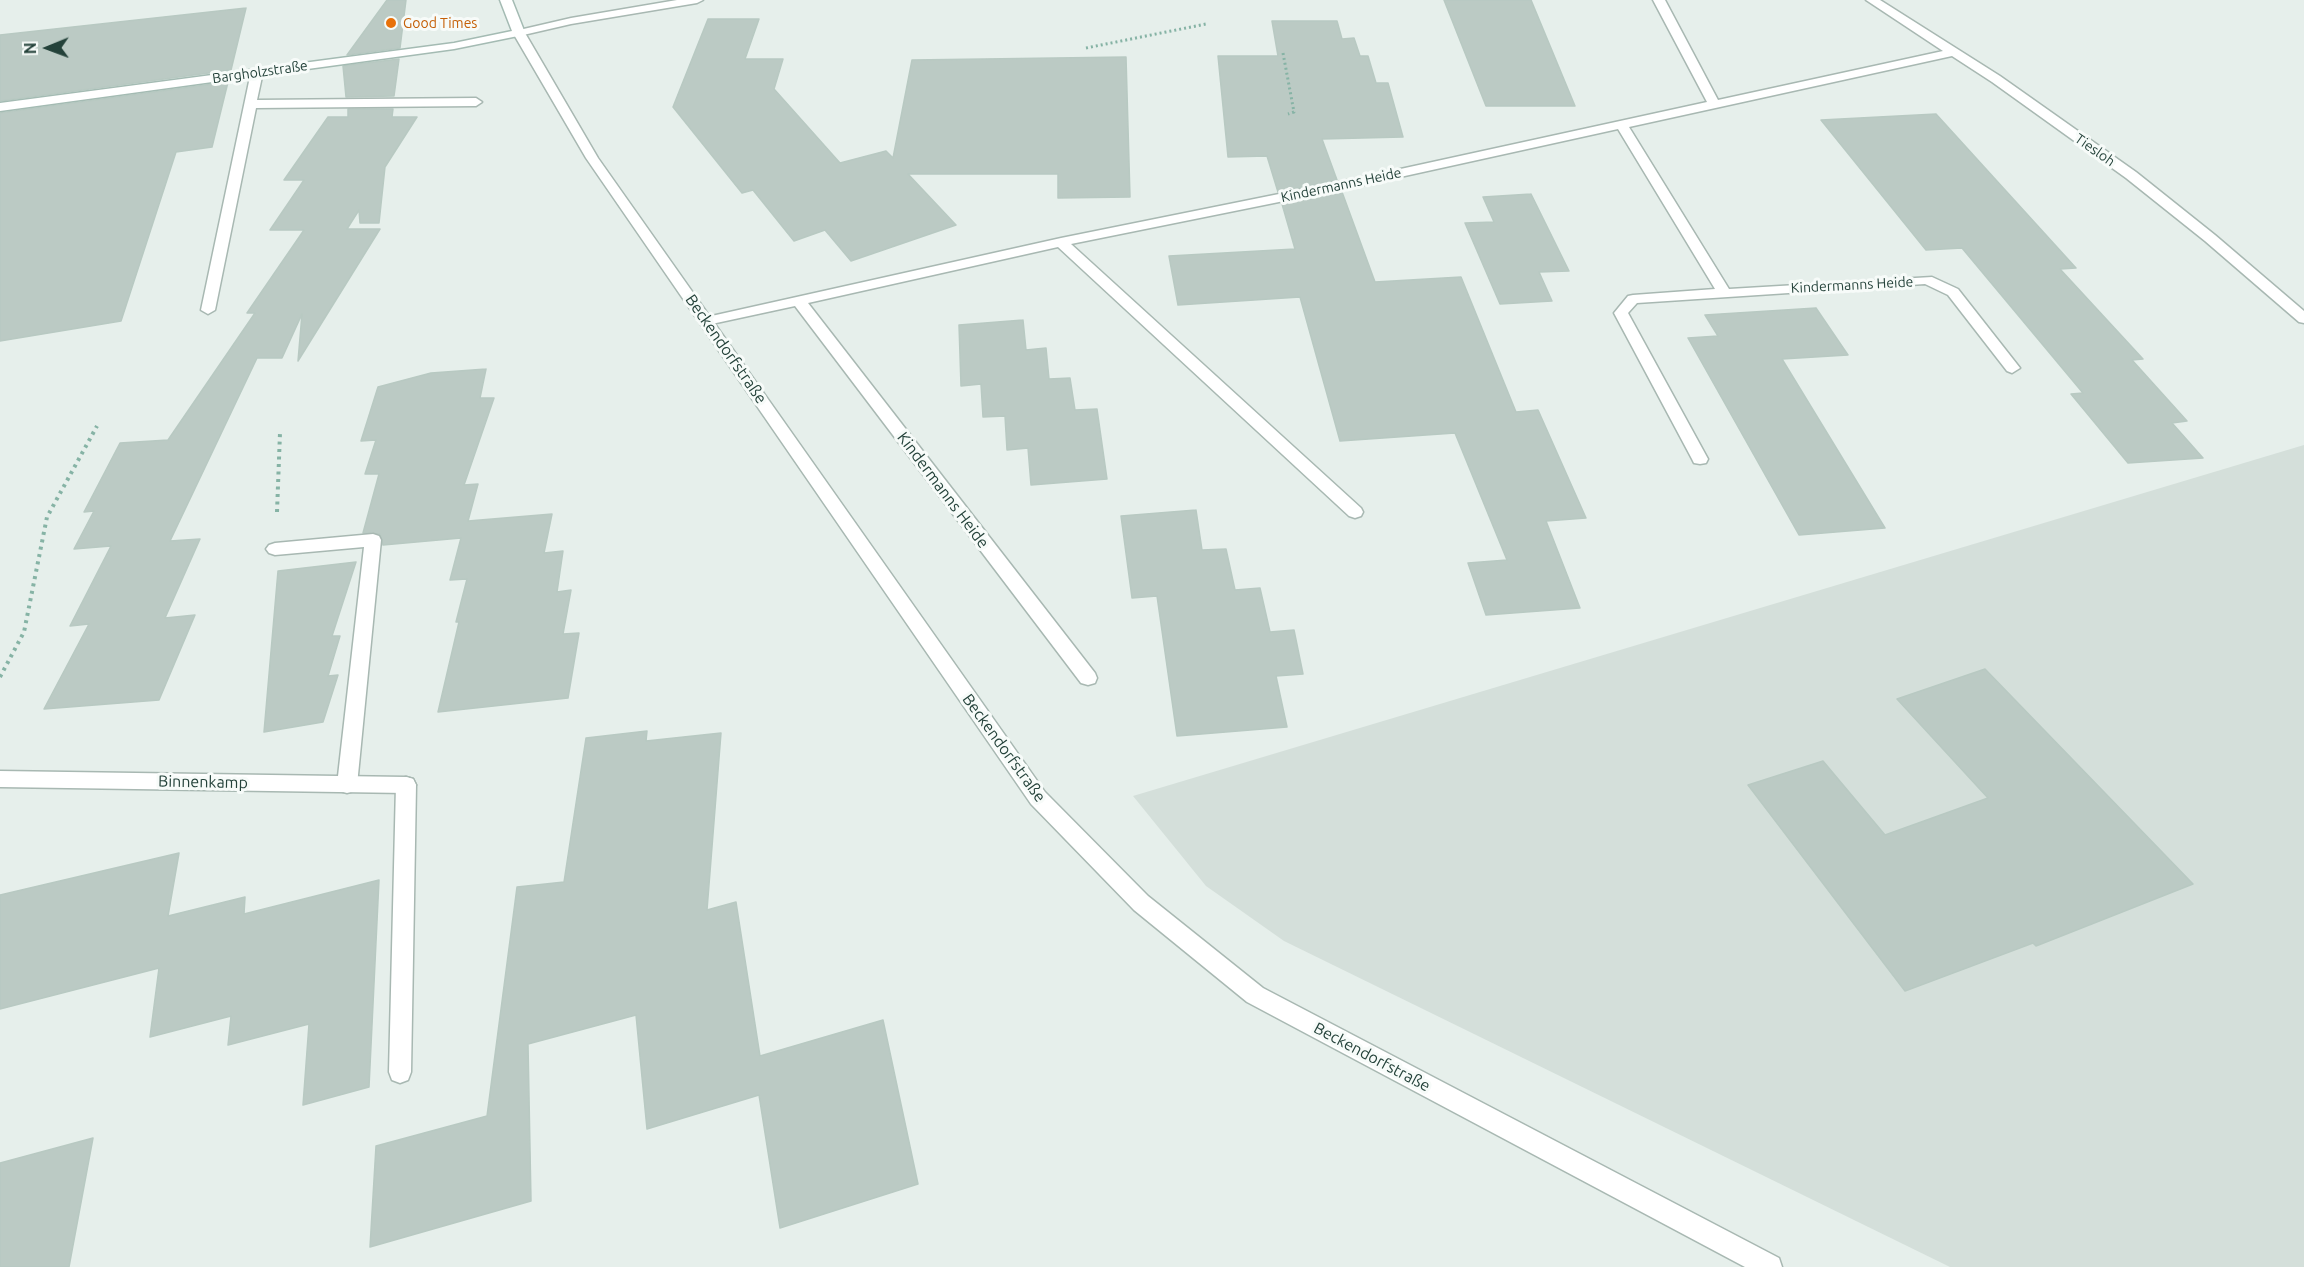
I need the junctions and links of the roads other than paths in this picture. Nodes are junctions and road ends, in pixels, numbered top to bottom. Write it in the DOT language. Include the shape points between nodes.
graph roads {
  1 [pos="506,0"];
  2 [pos="697,0"];
  3 [pos="1659,0"];
  4 [pos="1872,0"];
  5 [pos="519,33"];
  6 [pos="1953,52"];
  7 [pos="257,72"];
  8 [pos="476,102"];
  9 [pos="250,104"];
  10 [pos="1714,104"];
  11 [pos="0,107"];
  12 [pos="1621,124"];
  13 [pos="1061,242"];
  14 [pos="1724,292"];
  15 [pos="799,301"];
  16 [pos="208,309"];
  17 [pos="2304,319"];
  18 [pos="707,321"];
  19 [pos="2012,368"];
  20 [pos="1700,459"];
  21 [pos="1355,512"];
  22 [pos="275,549"];
  23 [pos="1088,678"];
  24 [pos="0,779"];
  25 [pos="347,785"];
  26 [pos="400,1072"];
  27 [pos="1770,1267"];
  1 -- 5 [label="street, Beckendorfstraße"];
  2 -- 5 [label="street, Bargholzstraße"];
  3 -- 10 [label="street"];
  4 -- 6 [label="street, Tiesloh"];
  5 -- 7 [label="street, Bargholzstraße" via="454,46"];
  5 -- 18 [label="street, Beckendorfstraße" via="592,158"];
  6 -- 10 [label="street, Kindermanns Heide"];
  6 -- 17 [label="street, Tiesloh" via="2131,175"];
  7 -- 9 [label="street"];
  7 -- 11 [label="street, Bargholzstraße"];
  8 -- 9 [label="street"];
  9 -- 16 [label="street"];
  10 -- 12 [label="street, Kindermanns Heide"];
  12 -- 13 [label="street, Kindermanns Heide"];
  12 -- 14 [label="street"];
  13 -- 15 [label="street, Kindermanns Heide"];
  13 -- 21 [label="street"];
  14 -- 19 [label="street, Kindermanns Heide" via="1927,280 1953,292"];
  14 -- 20 [label="street, Kindermanns Heide" via="1633,299 1621,313"];
  15 -- 18 [label="street, Kindermanns Heide"];
  15 -- 23 [label="street, Kindermanns Heide"];
  18 -- 27 [label="street, Beckendorfstraße" via="1038,798 1141,903 1255,995"];
  22 -- 25 [label="street" via="373,540"];
  24 -- 25 [label="street, Binnenkamp"];
  25 -- 26 [label="street, Binnenkamp" via="406,786"];
}
